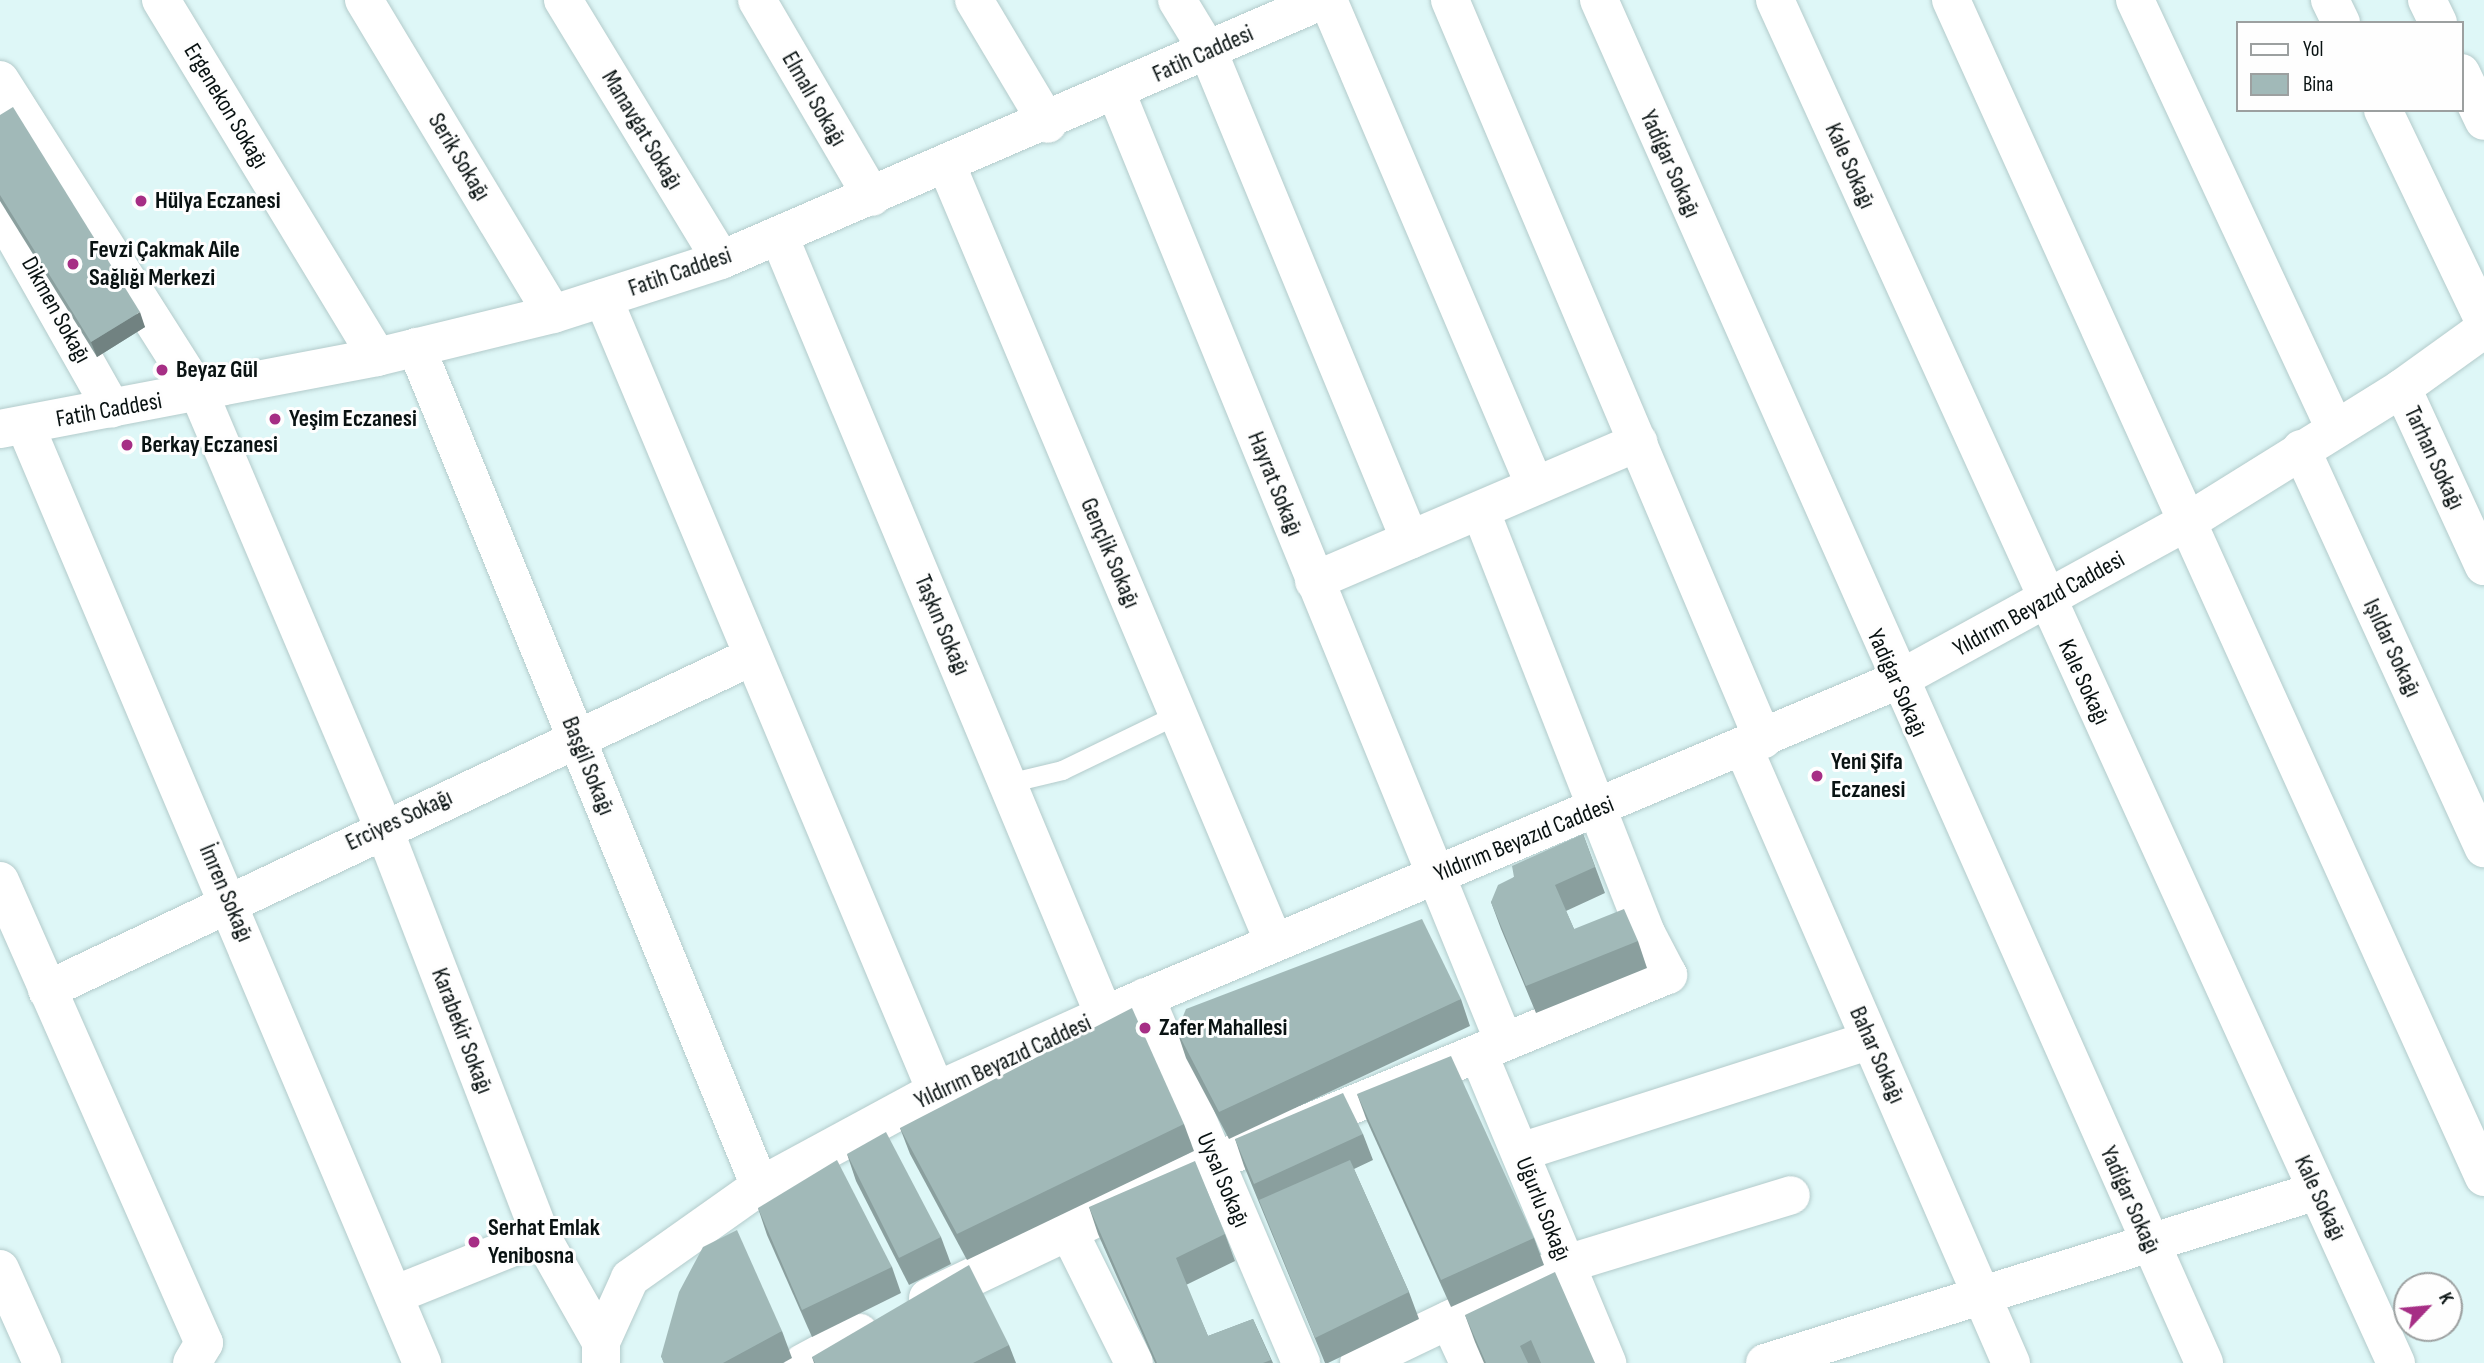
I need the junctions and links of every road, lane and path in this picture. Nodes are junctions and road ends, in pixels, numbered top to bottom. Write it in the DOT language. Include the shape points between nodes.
graph roads {
  1 [pos="161,0"];
  2 [pos="365,0"];
  3 [pos="563,0"];
  4 [pos="757,0"];
  5 [pos="974,0"];
  6 [pos="1177,0"];
  7 [pos="1325,0"];
  8 [pos="1450,0"];
  9 [pos="1599,0"];
  10 [pos="1774,0"];
  11 [pos="1951,0"];
  12 [pos="2135,0"];
  13 [pos="2330,0"];
  14 [pos="2427,0"];
  15 [pos="1281,8"];
  16 [pos="2340,21"];
  17 [pos="2437,21"];
  18 [pos="1208,51"];
  19 [pos="2463,77"];
  20 [pos="0,80"];
  21 [pos="1116,92"];
  22 [pos="2384,112"];
  23 [pos="2484,121"];
  24 [pos="1048,124"];
  25 [pos="947,166"];
  26 [pos="872,197"];
  27 [pos="0,211"];
  28 [pos="779,236"];
  29 [pos="721,260"];
  30 [pos="603,298"];
  31 [pos="553,314"];
  32 [pos="2484,321"];
  33 [pos="2484,328"];
  34 [pos="416,347"];
  35 [pos="377,357"];
  36 [pos="2402,388"];
  37 [pos="199,393"];
  38 [pos="112,410"];
  39 [pos="12,427"];
  40 [pos="2334,428"];
  41 [pos="1638,442"];
  42 [pos="2301,449"];
  43 [pos="1535,486"];
  44 [pos="1481,512"];
  45 [pos="2188,522"];
  46 [pos="1410,540"];
  47 [pos="2484,566"];
  48 [pos="1314,581"];
  49 [pos="2048,602"];
  50 [pos="753,656"];
  51 [pos="1896,681"];
  52 [pos="1178,713"];
  53 [pos="576,737"];
  54 [pos="1753,743"];
  55 [pos="1008,783"];
  56 [pos="1600,809"];
  57 [pos="383,827"];
  58 [pos="2484,848"];
  59 [pos="1433,875"];
  60 [pos="0,881"];
  61 [pos="230,901"];
  62 [pos="1273,940"];
  63 [pos="47,990"];
  64 [pos="1145,997"];
  65 [pos="1104,1015"];
  66 [pos="1870,1041"];
  67 [pos="1491,1049"];
  68 [pos="936,1091"];
  69 [pos="1520,1152"];
  70 [pos="2479,1154"];
  71 [pos="1216,1161"];
  72 [pos="760,1186"];
  73 [pos="2317,1191"];
  74 [pos="1791,1195"];
  75 [pos="1068,1230"];
  76 [pos="541,1236"];
  77 [pos="2149,1243"];
  78 [pos="1566,1264"];
  79 [pos="0,1269"];
  80 [pos="394,1295"];
  81 [pos="1982,1296"];
  82 [pos="1449,1320"];
  83 [pos="601,1353"];
  84 [pos="41,1363"];
  85 [pos="192,1363"];
  86 [pos="422,1363"];
  87 [pos="803,1363"];
  88 [pos="1134,1363"];
  89 [pos="1301,1363"];
  90 [pos="1359,1363"];
  91 [pos="1469,1363"];
  92 [pos="1607,1363"];
  93 [pos="1765,1363"];
  94 [pos="2011,1363"];
  95 [pos="2204,1363"];
  96 [pos="2396,1363"];
  1 -- 35 [label="street, Ergenekon Sokağı"];
  2 -- 31 [label="street, Serik Sokağı"];
  3 -- 29 [label="street, Manavgat Sokağı"];
  4 -- 26 [label="street, Elmalı Sokağı"];
  5 -- 24 [label="street"];
  6 -- 18 [label="street"];
  7 -- 15 [label="street, Fatih Caddesi"];
  7 -- 43 [label="street"];
  8 -- 41 [label="street, Bahar Sokağı"];
  9 -- 51 [label="street, Yadigar Sokağı"];
  10 -- 49 [label="street, Kale Sokağı"];
  11 -- 45 [label="street"];
  12 -- 40 [label="street"];
  13 -- 16 [label="street"];
  14 -- 17 [label="street"];
  15 -- 18 [label="street, Fatih Caddesi"];
  18 -- 21 [label="street, Fatih Caddesi"];
  18 -- 46 [label="street"];
  19 -- 23 [label="street"];
  20 -- 37 [label="street, Karabekir Sokağı"];
  21 -- 24 [label="street, Fatih Caddesi"];
  21 -- 48 [label="street, Hayrat Sokağı"];
  22 -- 32 [label="street"];
  24 -- 25 [label="street, Fatih Caddesi"];
  25 -- 26 [label="street, Fatih Caddesi"];
  25 -- 52 [label="street, Gençlik Sokağı"];
  26 -- 28 [label="street, Fatih Caddesi"];
  27 -- 38 [label="street, Dikmen Sokağı"];
  28 -- 29 [label="street, Fatih Caddesi"];
  28 -- 55 [label="street, Taşkın Sokağı"];
  29 -- 30 [label="street, Fatih Caddesi"];
  30 -- 31 [label="street, Fatih Caddesi"];
  30 -- 50 [label="street"];
  31 -- 34 [label="street, Fatih Caddesi"];
  33 -- 36 [label="street, Yıldırım Beyazıd Caddesi"];
  34 -- 35 [label="street, Fatih Caddesi"];
  34 -- 53 [label="street, Başgil Sokağı"];
  35 -- 37 [label="street, Fatih Caddesi"];
  36 -- 40 [label="street, Yıldırım Beyazıd Caddesi"];
  36 -- 47 [label="street, Tarhan Sokağı"];
  37 -- 38 [label="street, Fatih Caddesi"];
  37 -- 57 [label="street, Karabekir Sokağı"];
  38 -- 39 [label="street, Fatih Caddesi"];
  39 -- 61 [label="street, İmren Sokağı"];
  40 -- 42 [label="street, Yıldırım Beyazıd Caddesi"];
  41 -- 43 [label="street"];
  41 -- 54 [label="street, Bahar Sokağı"];
  42 -- 45 [label="street, Yıldırım Beyazıd Caddesi"];
  42 -- 58 [label="street, Işıldar Sokağı"];
  43 -- 44 [label="street"];
  44 -- 46 [label="street"];
  44 -- 56 [label="street"];
  45 -- 49 [label="street, Yıldırım Beyazıd Caddesi"];
  45 -- 70 [label="street"];
  46 -- 48 [label="street"];
  48 -- 59 [label="street, Hayrat Sokağı"];
  49 -- 51 [label="street, Yıldırım Beyazıd Caddesi"];
  49 -- 73 [label="street, Kale Sokağı"];
  50 -- 53 [label="street, Erciyes Sokağı"];
  50 -- 68 [label="street"];
  51 -- 54 [label="street, Yıldırım Beyazıd Caddesi"];
  51 -- 77 [label="street, Yadigar Sokağı"];
  52 -- 55 [label="lane" via="1062,770"];
  52 -- 62 [label="street, Gençlik Sokağı"];
  53 -- 57 [label="street, Erciyes Sokağı"];
  53 -- 72 [label="street, Başgil Sokağı"];
  54 -- 56 [label="street, Yıldırım Beyazıd Caddesi"];
  54 -- 66 [label="street, Bahar Sokağı"];
  55 -- 65 [label="street, Taşkın Sokağı"];
  56 -- 59 [label="street, Yıldırım Beyazıd Caddesi"];
  56 -- 67 [label="street" via="1668,975"];
  57 -- 61 [label="street, Erciyes Sokağı"];
  57 -- 76 [label="street, Karabekir Sokağı"];
  59 -- 62 [label="street, Yıldırım Beyazıd Caddesi"];
  59 -- 67 [label="street, Uğurlu Sokağı"];
  60 -- 63 [label="street"];
  61 -- 63 [label="street, Erciyes Sokağı"];
  61 -- 80 [label="street, İmren Sokağı"];
  62 -- 64 [label="street, Yıldırım Beyazıd Caddesi"];
  63 -- 85 [label="street" via="204,1343"];
  64 -- 65 [label="street, Yıldırım Beyazıd Caddesi"];
  64 -- 71 [label="street, Uysal Sokağı"];
  65 -- 68 [label="street, Yıldırım Beyazıd Caddesi"];
  66 -- 69 [label="street"];
  66 -- 81 [label="street, Bahar Sokağı"];
  67 -- 69 [label="street, Uğurlu Sokağı"];
  67 -- 71 [label="street"];
  68 -- 72 [label="street, Yıldırım Beyazıd Caddesi"];
  69 -- 78 [label="street, Uğurlu Sokağı"];
  71 -- 75 [label="street"];
  71 -- 89 [label="street, Uysal Sokağı"];
  72 -- 83 [label="street, Yıldırım Beyazıd Caddesi" via="630,1278"];
  73 -- 77 [label="street"];
  73 -- 96 [label="street, Kale Sokağı"];
  74 -- 78 [label="street"];
  75 -- 87 [label="street"];
  75 -- 88 [label="street"];
  76 -- 80 [label="street"];
  76 -- 83 [label="street, Karabekir Sokağı"];
  77 -- 81 [label="street"];
  77 -- 95 [label="street, Yadigar Sokağı"];
  78 -- 82 [label="street"];
  78 -- 92 [label="street, Uğurlu Sokağı"];
  79 -- 84 [label="street"];
  80 -- 86 [label="street, İmren Sokağı"];
  81 -- 93 [label="street"];
  81 -- 94 [label="street, Bahar Sokağı"];
  82 -- 90 [label="street"];
  82 -- 91 [label="street"];
}
